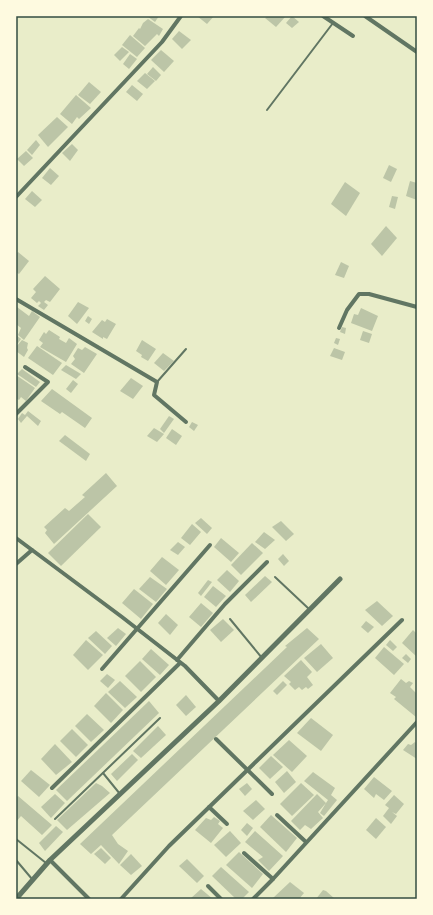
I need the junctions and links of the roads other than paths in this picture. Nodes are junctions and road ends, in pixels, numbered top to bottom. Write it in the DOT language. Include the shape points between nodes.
graph roads {
  1 [pos="181,16"];
  2 [pos="323,16"];
  3 [pos="365,16"];
  4 [pos="333,24"];
  5 [pos="353,36"];
  6 [pos="417,52"];
  7 [pos="267,110"];
  8 [pos="16,197"];
  9 [pos="16,299"];
  10 [pos="417,307"];
  11 [pos="339,328"];
  12 [pos="186,349"];
  13 [pos="25,367"];
  14 [pos="157,382"];
  15 [pos="16,414"];
  16 [pos="186,422"];
  17 [pos="16,538"];
  18 [pos="210,545"];
  19 [pos="32,550"];
  20 [pos="267,562"];
  21 [pos="16,564"];
  22 [pos="276,576"];
  23 [pos="340,579"];
  24 [pos="310,610"];
  25 [pos="230,619"];
  26 [pos="402,620"];
  27 [pos="138,629"];
  28 [pos="263,659"];
  29 [pos="179,661"];
  30 [pos="102,669"];
  31 [pos="219,701"];
  32 [pos="160,718"];
  33 [pos="417,722"];
  34 [pos="216,739"];
  35 [pos="247,770"];
  36 [pos="103,773"];
  37 [pos="52,788"];
  38 [pos="120,794"];
  39 [pos="272,794"];
  40 [pos="209,807"];
  41 [pos="277,815"];
  42 [pos="55,819"];
  43 [pos="227,824"];
  44 [pos="16,839"];
  45 [pos="306,842"];
  46 [pos="244,853"];
  47 [pos="16,860"];
  48 [pos="48,862"];
  49 [pos="32,879"];
  50 [pos="273,879"];
  51 [pos="208,886"];
  52 [pos="16,899"];
  53 [pos="89,899"];
  54 [pos="121,899"];
  55 [pos="221,899"];
  56 [pos="253,899"];
  1 -- 8 [label="street" via="162,42"];
  2 -- 4 [label="street"];
  3 -- 6 [label="street"];
  4 -- 5 [label="street"];
  4 -- 7 [label="lane"];
  9 -- 14 [label="street"];
  10 -- 11 [label="street" via="369,294 359,294 346,310"];
  12 -- 14 [label="lane"];
  13 -- 15 [label="street" via="48,382"];
  14 -- 16 [label="street" via="154,395"];
  17 -- 19 [label="street"];
  18 -- 27 [label="street"];
  19 -- 21 [label="street"];
  19 -- 27 [label="street"];
  20 -- 29 [label="street" via="225,604"];
  22 -- 24 [label="lane"];
  23 -- 24 [label="street"];
  24 -- 28 [label="street"];
  25 -- 28 [label="lane"];
  26 -- 35 [label="street"];
  27 -- 29 [label="street"];
  27 -- 30 [label="street"];
  28 -- 31 [label="street"];
  29 -- 31 [label="street"];
  29 -- 37 [label="street"];
  31 -- 38 [label="street"];
  32 -- 36 [label="lane"];
  33 -- 45 [label="street"];
  34 -- 35 [label="street"];
  35 -- 39 [label="street"];
  35 -- 40 [label="street"];
  36 -- 38 [label="lane"];
  36 -- 42 [label="lane"];
  38 -- 48 [label="street"];
  40 -- 43 [label="street"];
  40 -- 54 [label="street"];
  41 -- 45 [label="street"];
  44 -- 48 [label="lane"];
  45 -- 50 [label="street"];
  46 -- 50 [label="street"];
  47 -- 49 [label="lane"];
  48 -- 49 [label="street"];
  48 -- 53 [label="street"];
  49 -- 52 [label="street"];
  50 -- 56 [label="street"];
  51 -- 55 [label="street"];
}
